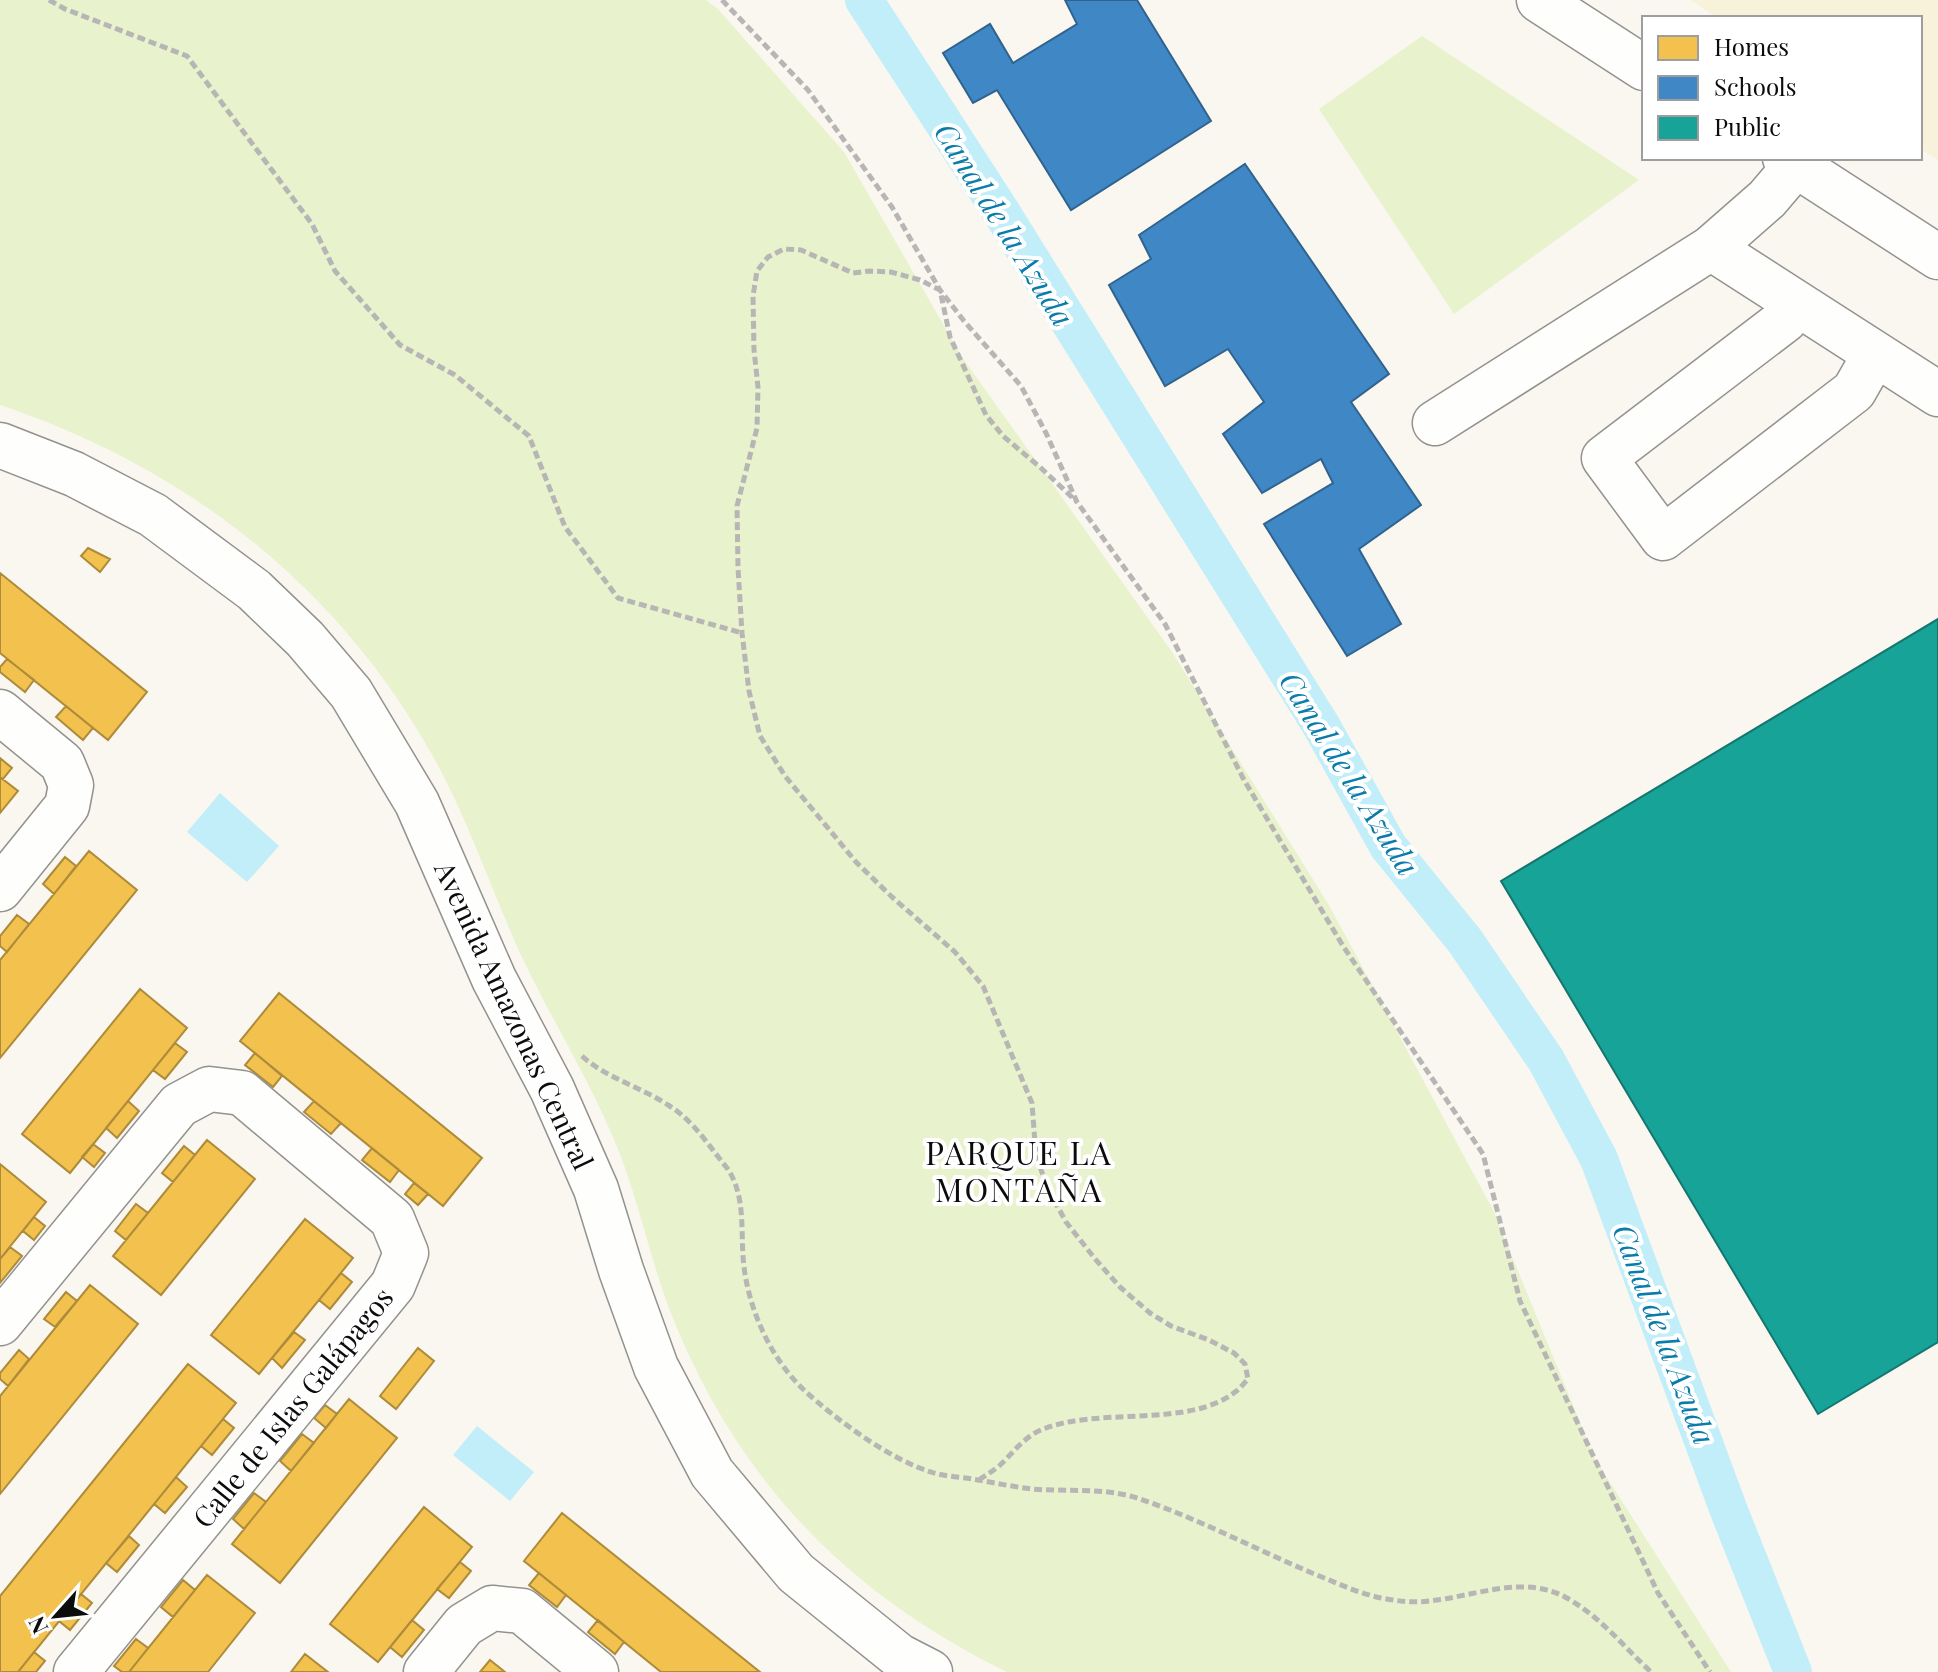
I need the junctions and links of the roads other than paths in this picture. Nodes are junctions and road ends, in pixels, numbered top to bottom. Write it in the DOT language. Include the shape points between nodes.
graph roads {
  1 [pos="1539,0"];
  2 [pos="1642,67"];
  3 [pos="1790,162"];
  4 [pos="1711,248"];
  5 [pos="1938,257"];
  6 [pos="1796,303"];
  7 [pos="1875,354"];
  8 [pos="1938,394"];
  9 [pos="1435,423"];
  10 [pos="0,445"];
  11 [pos="0,712"];
  12 [pos="0,889"];
  13 [pos="0,1323"];
  14 [pos="76,1672"];
  15 [pos="426,1672"];
  16 [pos="596,1672"];
  17 [pos="930,1672"];
  1 -- 2 [label="street"];
  3 -- 4 [label="street" via="1767,199"];
  3 -- 5 [label="street"];
  4 -- 6 [label="street"];
  4 -- 9 [label="street"];
  6 -- 7 [label="street"];
  6 -- 7 [label="street" via="1785,320 1604,458 1663,538 1854,391"];
  7 -- 8 [label="street"];
  10 -- 17 [label="street, Avenida Amazonas Central" via="74,474 153,515 254,590 351,693 417,803 494,979 538,1062 596,1189 656,1367 712,1473 796,1573 899,1656"];
  11 -- 12 [label="street" via="62,763 71,785 67,806"];
  13 -- 14 [label="street, Calle de Islas Galápagos" via="179,1105 209,1089 242,1093 392,1219 406,1253 393,1285"];
  15 -- 16 [label="street" via="464,1625 492,1608 522,1611"];
}
